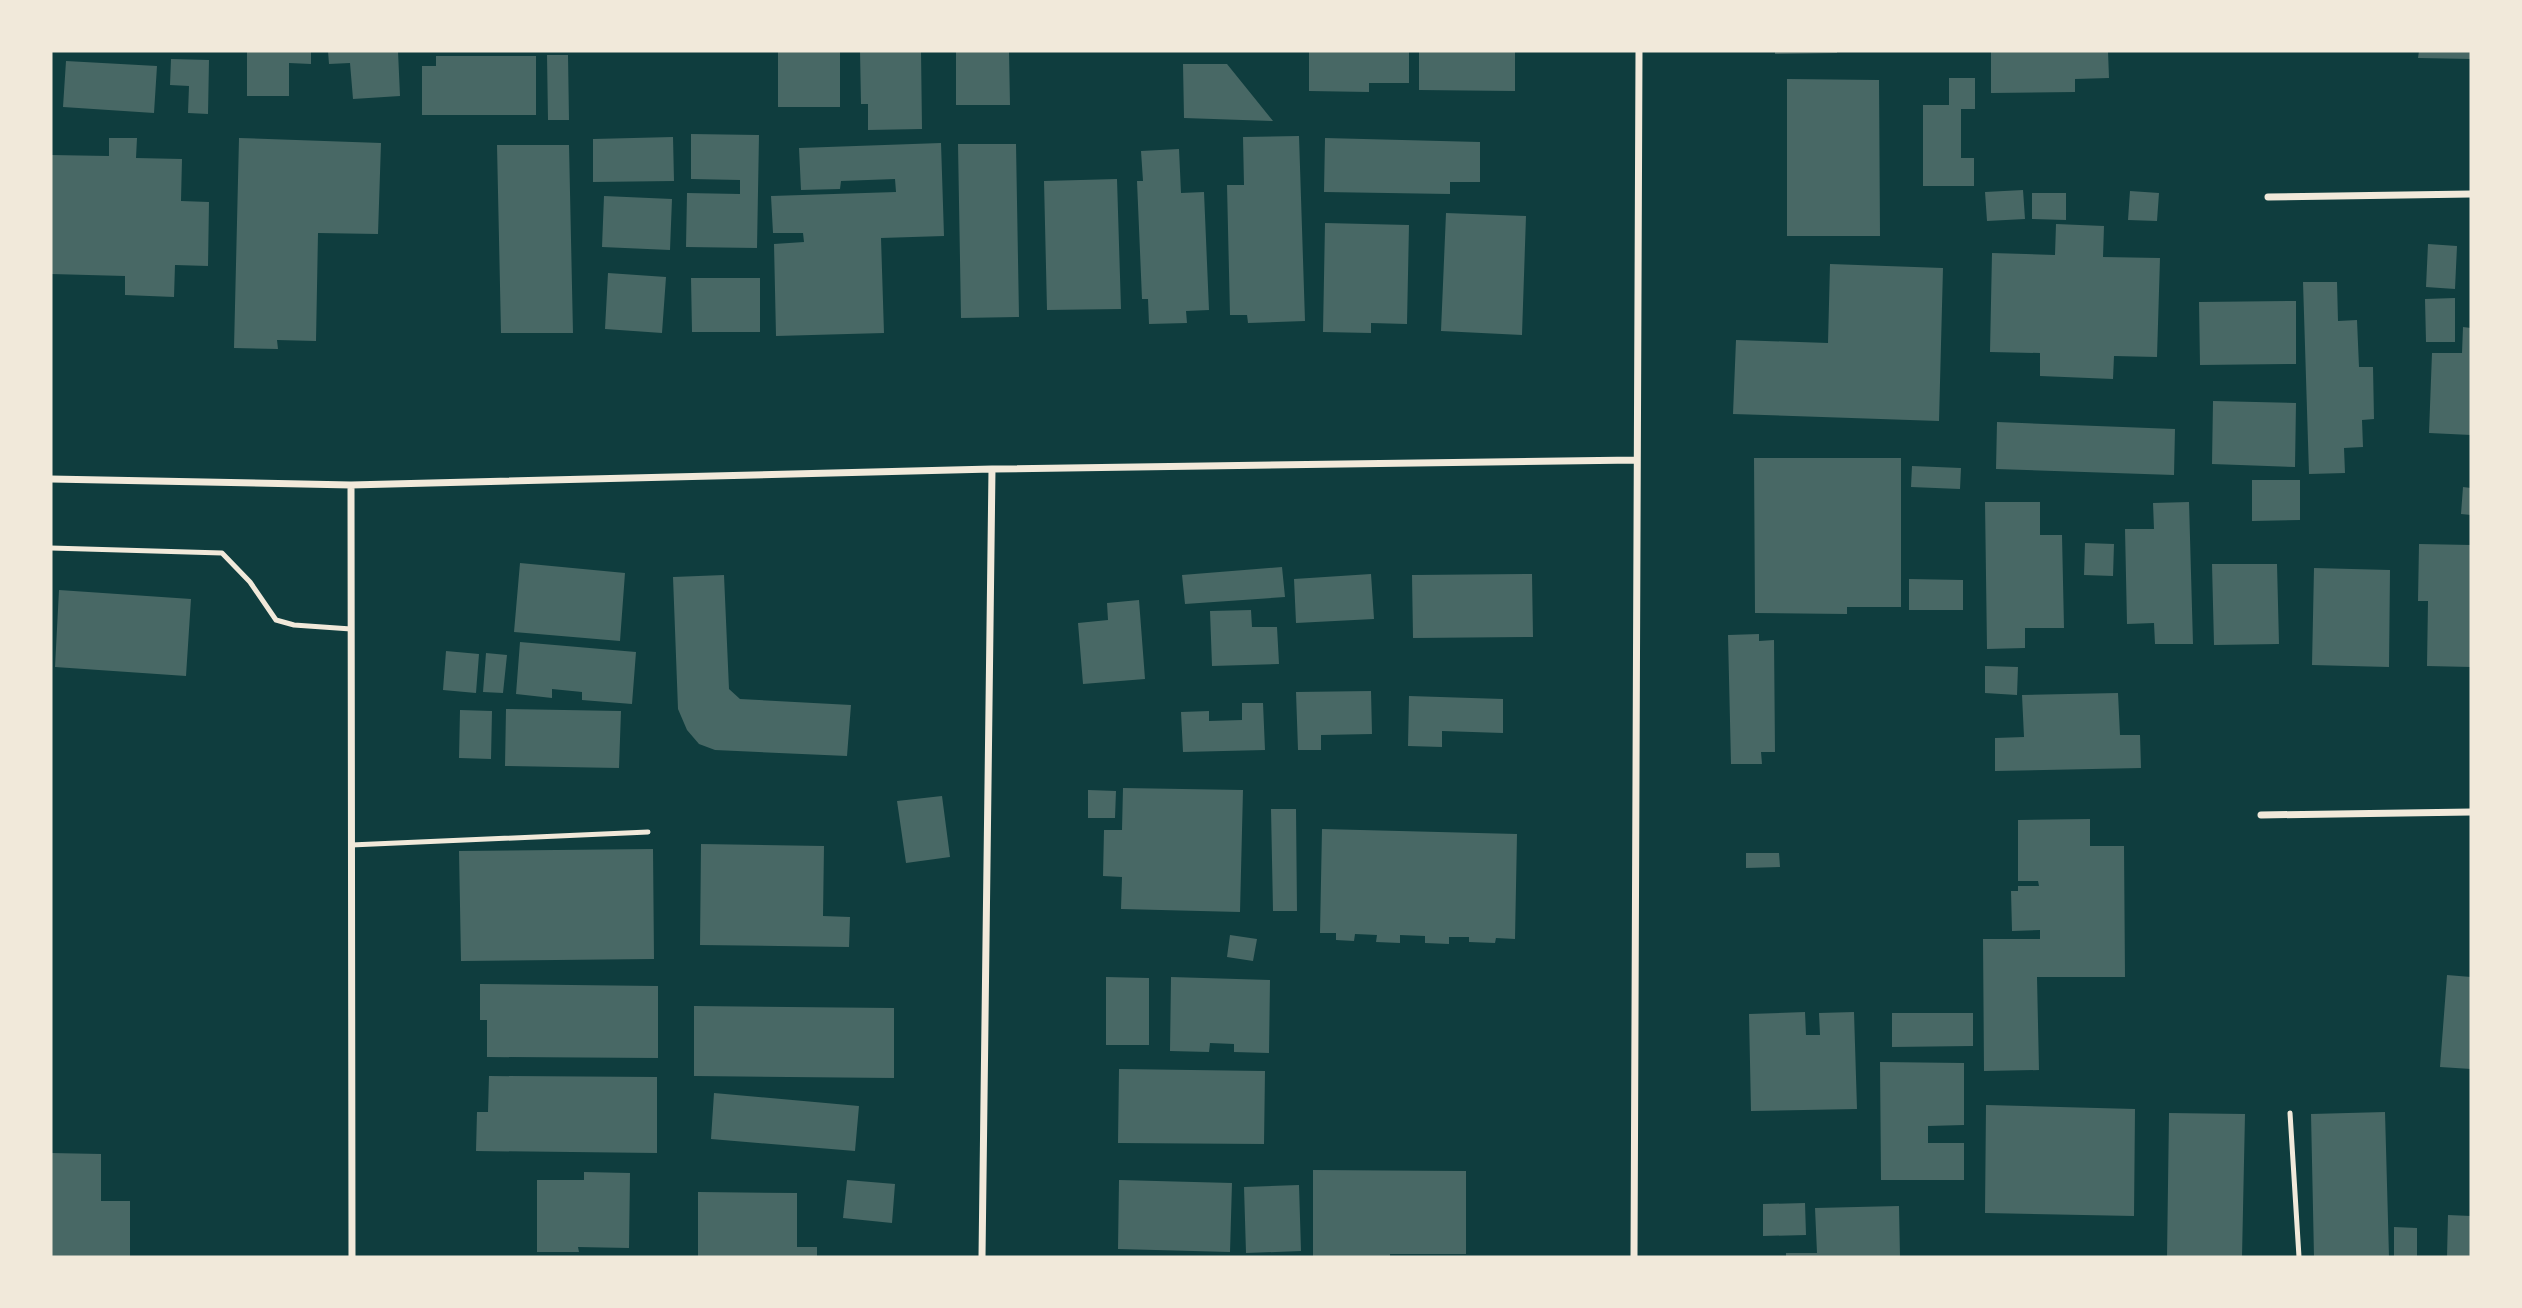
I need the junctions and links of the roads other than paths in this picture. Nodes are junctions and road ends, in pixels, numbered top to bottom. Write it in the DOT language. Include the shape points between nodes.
graph roads {
  1 [pos="1639,51"];
  2 [pos="2471,194"];
  3 [pos="2268,197"];
  4 [pos="1636,460"];
  5 [pos="992,469"];
  6 [pos="51,479"];
  7 [pos="351,485"];
  8 [pos="51,548"];
  9 [pos="351,629"];
  10 [pos="2471,812"];
  11 [pos="2261,815"];
  12 [pos="648,832"];
  13 [pos="351,845"];
  14 [pos="2290,1113"];
  15 [pos="352,1257"];
  16 [pos="982,1257"];
  17 [pos="1634,1257"];
  18 [pos="2299,1257"];
  1 -- 4 [label="street"];
  2 -- 3 [label="street"];
  4 -- 5 [label="street"];
  4 -- 17 [label="street"];
  5 -- 7 [label="street"];
  5 -- 16 [label="street"];
  6 -- 7 [label="street"];
  7 -- 9 [label="street"];
  8 -- 9 [label="lane" via="222,553 250,582 276,620"];
  9 -- 13 [label="street"];
  10 -- 11 [label="street"];
  12 -- 13 [label="lane"];
  13 -- 15 [label="street"];
  14 -- 18 [label="lane"];
}
